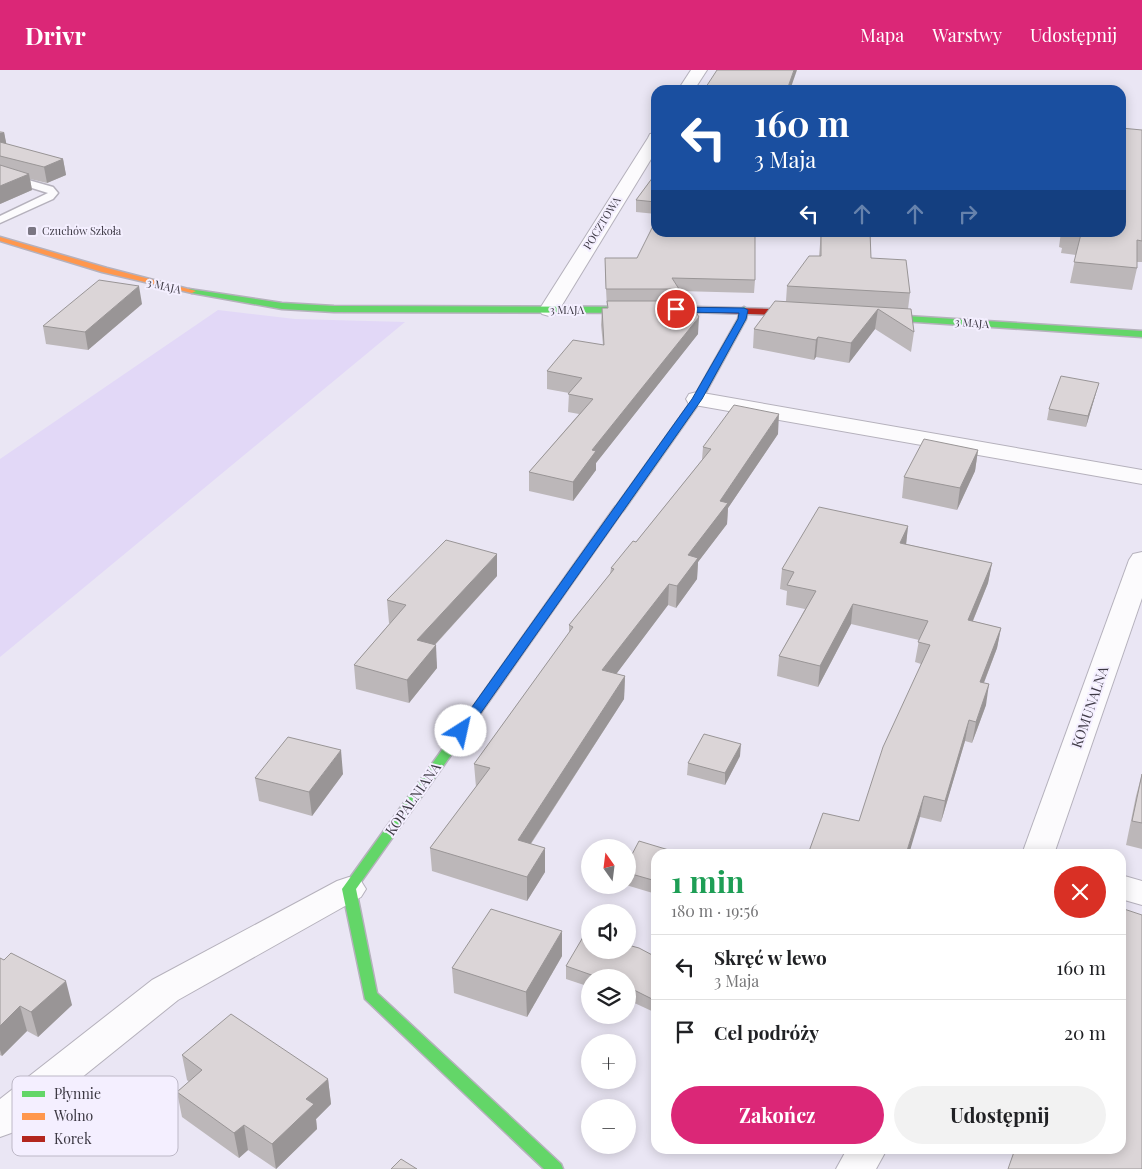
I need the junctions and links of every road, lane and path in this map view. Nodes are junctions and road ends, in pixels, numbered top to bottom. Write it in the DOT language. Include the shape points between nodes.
graph roads {
  1 [pos="699,70"];
  2 [pos="689,85"];
  3 [pos="651,146"];
  4 [pos="0,175"];
  5 [pos="0,220"];
  6 [pos="0,239"];
  7 [pos="549,310"];
  8 [pos="744,310"];
  9 [pos="813,313"];
  10 [pos="868,316"];
  11 [pos="1142,334"];
  12 [pos="697,399"];
  13 [pos="1142,477"];
  14 [pos="1142,560"];
  15 [pos="1040,849"];
  16 [pos="1126,888"];
  17 [pos="349,889"];
  18 [pos="1142,893"];
  19 [pos="57,1076"];
  20 [pos="12,1111"];
  21 [pos="0,1121"];
  22 [pos="865,1154"];
  23 [pos="554,1169"];
  24 [pos="856,1169"];
  1 -- 2 [label="street"];
  3 -- 7 [label="street, POCZTOWA"];
  4 -- 5 [label="lane" via="53,192 49,197"];
  6 -- 7 [label="main road, 3 MAJA" via="173,288 283,306 354,310"];
  7 -- 8 [label="main road, 3 MAJA"];
  8 -- 9 [label="main road, 3 MAJA"];
  8 -- 12 [label="main road, KOPALNIANA"];
  10 -- 11 [label="main road, 3 MAJA"];
  12 -- 13 [label="street"];
  12 -- 17 [label="main road, KOPALNIANA"];
  14 -- 15 [label="street, KOMUNALNA"];
  16 -- 18 [label="street"];
  17 -- 19 [label="street, KOPALNIANA" via="165,990"];
  17 -- 23 [label="main road" via="370,995"];
  20 -- 21 [label="street, KOPALNIANA"];
  22 -- 24 [label="street"];
}
